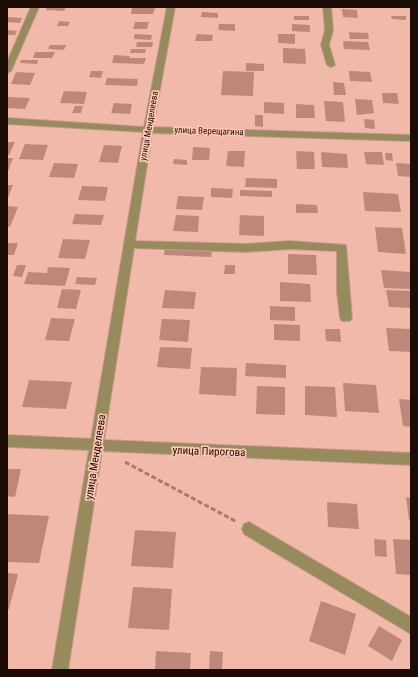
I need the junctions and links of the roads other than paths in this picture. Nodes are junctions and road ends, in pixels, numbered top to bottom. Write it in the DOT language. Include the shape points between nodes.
graph roads {
  1 [pos="35,7"];
  2 [pos="171,7"];
  3 [pos="327,7"];
  4 [pos="331,65"];
  5 [pos="7,71"];
  6 [pos="7,121"];
  7 [pos="148,130"];
  8 [pos="411,138"];
  9 [pos="130,244"];
  10 [pos="346,318"];
  11 [pos="7,441"];
  12 [pos="97,446"];
  13 [pos="411,459"];
  14 [pos="249,529"];
  15 [pos="411,626"];
  16 [pos="60,670"];
  1 -- 5 [label="street"];
  2 -- 7 [label="street, улица Менделеева"];
  3 -- 4 [label="street" via="329,30 326,45"];
  6 -- 7 [label="street, улица Верещагина"];
  7 -- 8 [label="street, улица Верещагина"];
  7 -- 9 [label="street, улица Менделеева"];
  9 -- 10 [label="street" via="342,248"];
  9 -- 12 [label="street, улица Менделеева"];
  11 -- 12 [label="street, улица Пирогова"];
  12 -- 13 [label="street, улица Пирогова"];
  12 -- 16 [label="street, улица Менделеева"];
  14 -- 15 [label="street"];
}
